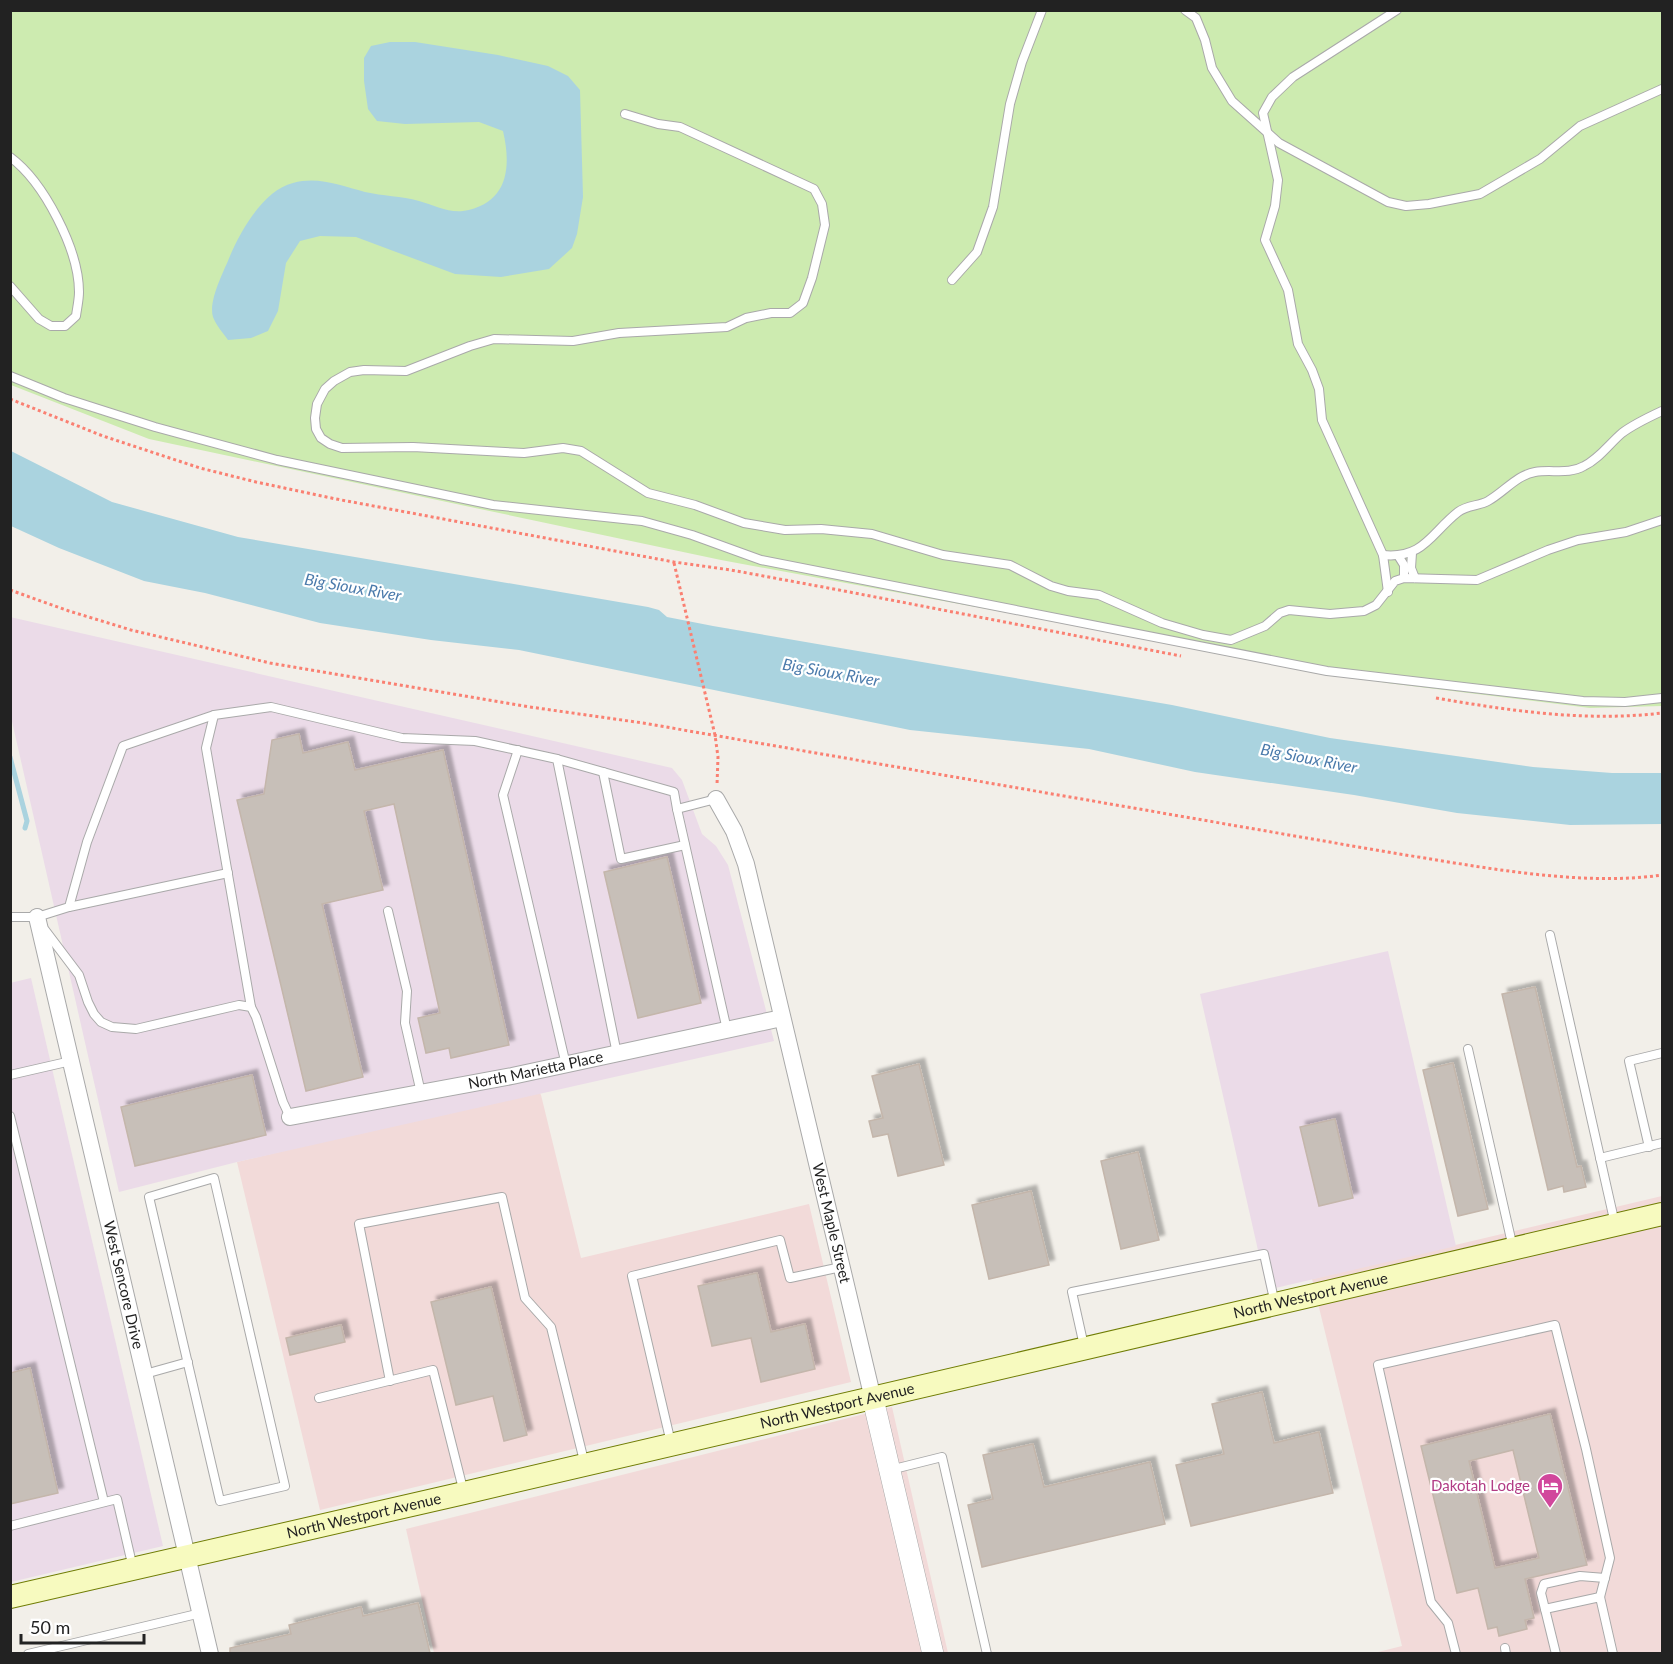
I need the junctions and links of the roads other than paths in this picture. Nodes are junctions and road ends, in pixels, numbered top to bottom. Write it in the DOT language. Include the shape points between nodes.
graph roads {
  1 [pos="1042,10"];
  2 [pos="1185,10"];
  3 [pos="1397,10"];
  4 [pos="1662,89"];
  5 [pos="625,114"];
  6 [pos="1268,133"];
  7 [pos="10,157"];
  8 [pos="952,280"];
  9 [pos="10,286"];
  10 [pos="10,376"];
  11 [pos="1662,411"];
  12 [pos="1662,520"];
  13 [pos="1412,553"];
  14 [pos="1383,555"];
  15 [pos="1399,557"];
  16 [pos="1404,578"];
  17 [pos="1415,578"];
  18 [pos="1388,592"];
  19 [pos="1662,698"];
  20 [pos="214,716"];
  21 [pos="518,750"];
  22 [pos="557,759"];
  23 [pos="603,772"];
  24 [pos="716,799"];
  25 [pos="677,809"];
  26 [pos="685,845"];
  27 [pos="228,873"];
  28 [pos="69,907"];
  29 [pos="388,911"];
  30 [pos="10,916"];
  31 [pos="37,917"];
  32 [pos="1550,935"];
  33 [pos="251,1007"];
  34 [pos="782,1018"];
  35 [pos="727,1030"];
  36 [pos="1468,1049"];
  37 [pos="1662,1053"];
  38 [pos="617,1054"];
  39 [pos="71,1061"];
  40 [pos="566,1065"];
  41 [pos="10,1075"];
  42 [pos="421,1093"];
  43 [pos="10,1116"];
  44 [pos="290,1117"];
  45 [pos="1662,1143"];
  46 [pos="1649,1147"];
  47 [pos="1600,1158"];
  48 [pos="1662,1214"];
  49 [pos="1615,1225"];
  50 [pos="1513,1249"];
  51 [pos="841,1267"];
  52 [pos="1275,1304"];
  53 [pos="1085,1349"];
  54 [pos="188,1362"];
  55 [pos="145,1374"];
  56 [pos="390,1380"];
  57 [pos="319,1398"];
  58 [pos="873,1399"];
  59 [pos="671,1445"];
  60 [pos="585,1465"];
  61 [pos="890,1470"];
  62 [pos="464,1494"];
  63 [pos="104,1502"];
  64 [pos="10,1526"];
  65 [pos="188,1556"];
  66 [pos="134,1568"];
  67 [pos="1605,1578"];
  68 [pos="10,1597"];
  69 [pos="1599,1597"];
  70 [pos="1545,1609"];
  71 [pos="201,1613"];
  72 [pos="28,1653"];
  73 [pos="210,1653"];
  74 [pos="933,1653"];
  75 [pos="987,1653"];
  76 [pos="1456,1653"];
  77 [pos="1556,1653"];
  78 [pos="1613,1653"];
  1 -- 8 [label="lane" via="1010,104 993,207 977,252"];
  2 -- 6 [label="lane" via="1196,18 1212,68 1232,101"];
  3 -- 6 [label="lane" via="1293,77 1272,97 1263,113"];
  4 -- 6 [label="lane" via="1580,126 1540,159 1480,194 1429,204 1406,206 1388,202 1317,165"];
  5 -- 18 [label="lane" via="680,127 813,189 822,204 825,225 803,303 790,313 746,318 727,327 619,333 573,341 494,339 406,371 350,372 325,389 317,404 316,429 321,438 342,448 580,451 648,493 744,523 785,530 872,534 943,555 1010,565 1059,589 1098,595 1162,623 1231,640 1265,626 1289,610 1364,612"];
  6 -- 14 [label="lane" via="1278,180 1265,240 1288,290 1298,344 1318,388 1322,420"];
  7 -- 9 [label="lane" via="35,181 65,233 75,261 79,292 76,316 65,326 51,326 39,319"];
  10 -- 19 [label="lane" via="155,427 277,460 493,505 642,521 761,560 1304,666 1583,701"];
  11 -- 13 [label="lane" via="1623,433 1582,468 1526,474 1487,502 1464,508"];
  12 -- 17 [label="lane" via="1626,532 1578,540 1477,580"];
  13 -- 15 [label="lane"];
  13 -- 17 [label="lane"];
  14 -- 15 [label="lane"];
  14 -- 18 [label="lane"];
  15 -- 16 [label="lane" via="1404,565"];
  16 -- 17 [label="lane"];
  16 -- 18 [label="lane" via="1395,581"];
  20 -- 21 [label="lane" via="271,707 402,738 475,741"];
  20 -- 27 [label="lane" via="206,748"];
  20 -- 28 [label="lane" via="123,746 87,842"];
  21 -- 22 [label="lane"];
  21 -- 40 [label="lane" via="503,795"];
  22 -- 23 [label="lane"];
  22 -- 38 [label="lane"];
  23 -- 25 [label="lane" via="674,792"];
  23 -- 26 [label="lane" via="621,859"];
  24 -- 25 [label="lane"];
  24 -- 34 [label="street, West Maple Street" via="740,846"];
  25 -- 26 [label="lane"];
  26 -- 35 [label="lane"];
  27 -- 28 [label="lane"];
  27 -- 33 [label="lane"];
  28 -- 31 [label="lane"];
  29 -- 42 [label="lane" via="407,991 405,1023"];
  30 -- 31 [label="lane"];
  31 -- 33 [label="lane" via="79,975 94,1014 112,1027 136,1029 239,1005"];
  31 -- 39 [label="street, West Sencore Drive"];
  32 -- 47 [label="lane"];
  33 -- 44 [label="lane"];
  34 -- 35 [label="street, North Marietta Place"];
  34 -- 51 [label="street, West Maple Street"];
  35 -- 38 [label="street, North Marietta Place"];
  36 -- 50 [label="lane"];
  37 -- 46 [label="lane" via="1629,1061"];
  38 -- 40 [label="street, North Marietta Place"];
  39 -- 41 [label="lane"];
  39 -- 55 [label="street, West Sencore Drive"];
  40 -- 42 [label="street, North Marietta Place"];
  42 -- 44 [label="street, North Marietta Place"];
  43 -- 63 [label="lane"];
  45 -- 46 [label="lane"];
  46 -- 47 [label="lane"];
  47 -- 49 [label="lane"];
  48 -- 49 [label="main road, North Westport Avenue"];
  49 -- 50 [label="main road, North Westport Avenue"];
  50 -- 52 [label="main road, North Westport Avenue"];
  51 -- 58 [label="street, West Maple Street"];
  51 -- 59 [label="lane" via="790,1278 780,1240 632,1276"];
  52 -- 53 [label="main road, North Westport Avenue"];
  52 -- 53 [label="lane" via="1264,1254 1072,1292"];
  53 -- 58 [label="main road, North Westport Avenue"];
  54 -- 54 [label="lane" via="149,1197 214,1178 285,1486 220,1501"];
  54 -- 55 [label="lane"];
  55 -- 65 [label="street, West Sencore Drive"];
  56 -- 57 [label="lane"];
  56 -- 60 [label="lane" via="359,1224 502,1197 525,1299 551,1327"];
  56 -- 62 [label="lane" via="433,1370"];
  58 -- 59 [label="main road, North Westport Avenue"];
  58 -- 61 [label="street, West Maple Street"];
  59 -- 60 [label="main road, North Westport Avenue"];
  60 -- 62 [label="main road, North Westport Avenue"];
  61 -- 74 [label="street, West Maple Street"];
  61 -- 75 [label="lane" via="942,1457"];
  62 -- 65 [label="main road, North Westport Avenue"];
  63 -- 64 [label="lane"];
  63 -- 66 [label="lane" via="117,1499"];
  65 -- 66 [label="main road, North Westport Avenue"];
  65 -- 71 [label="street, West Sencore Drive"];
  66 -- 68 [label="main road, North Westport Avenue"];
  67 -- 69 [label="lane"];
  67 -- 70 [label="lane" via="1580,1576 1544,1584 1541,1593"];
  67 -- 76 [label="lane" via="1610,1558 1555,1325 1378,1365 1431,1602 1448,1623"];
  69 -- 70 [label="lane"];
  69 -- 78 [label="lane"];
  70 -- 77 [label="lane"];
  71 -- 72 [label="lane"];
  71 -- 73 [label="street, West Sencore Drive"];
}
